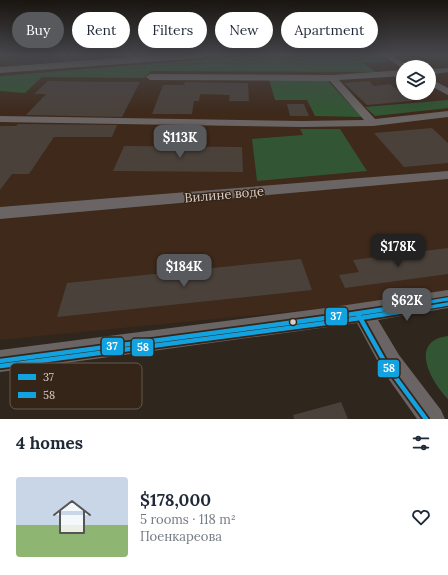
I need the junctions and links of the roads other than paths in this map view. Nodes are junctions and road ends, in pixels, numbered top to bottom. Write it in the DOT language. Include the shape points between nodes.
graph roads {
  1 [pos="381,75"];
  2 [pos="150,76"];
  3 [pos="332,78"];
  4 [pos="436,85"];
  5 [pos="448,92"];
  6 [pos="448,114"];
  7 [pos="0,119"];
  8 [pos="373,122"];
  9 [pos="448,175"];
  10 [pos="0,213"];
  11 [pos="448,300"];
  12 [pos="362,312"];
  13 [pos="0,361"];
  14 [pos="432,419"];
  1 -- 3 [label="street"];
  2 -- 3 [label="street"];
  3 -- 8 [label="street"];
  4 -- 5 [label="street"];
  6 -- 8 [label="street"];
  7 -- 8 [label="street" via="302,124"];
  9 -- 10 [label="street, Вилине воде"];
  11 -- 12 [label="street"];
  12 -- 13 [label="street"];
  12 -- 14 [label="street" via="391,363"];
}
